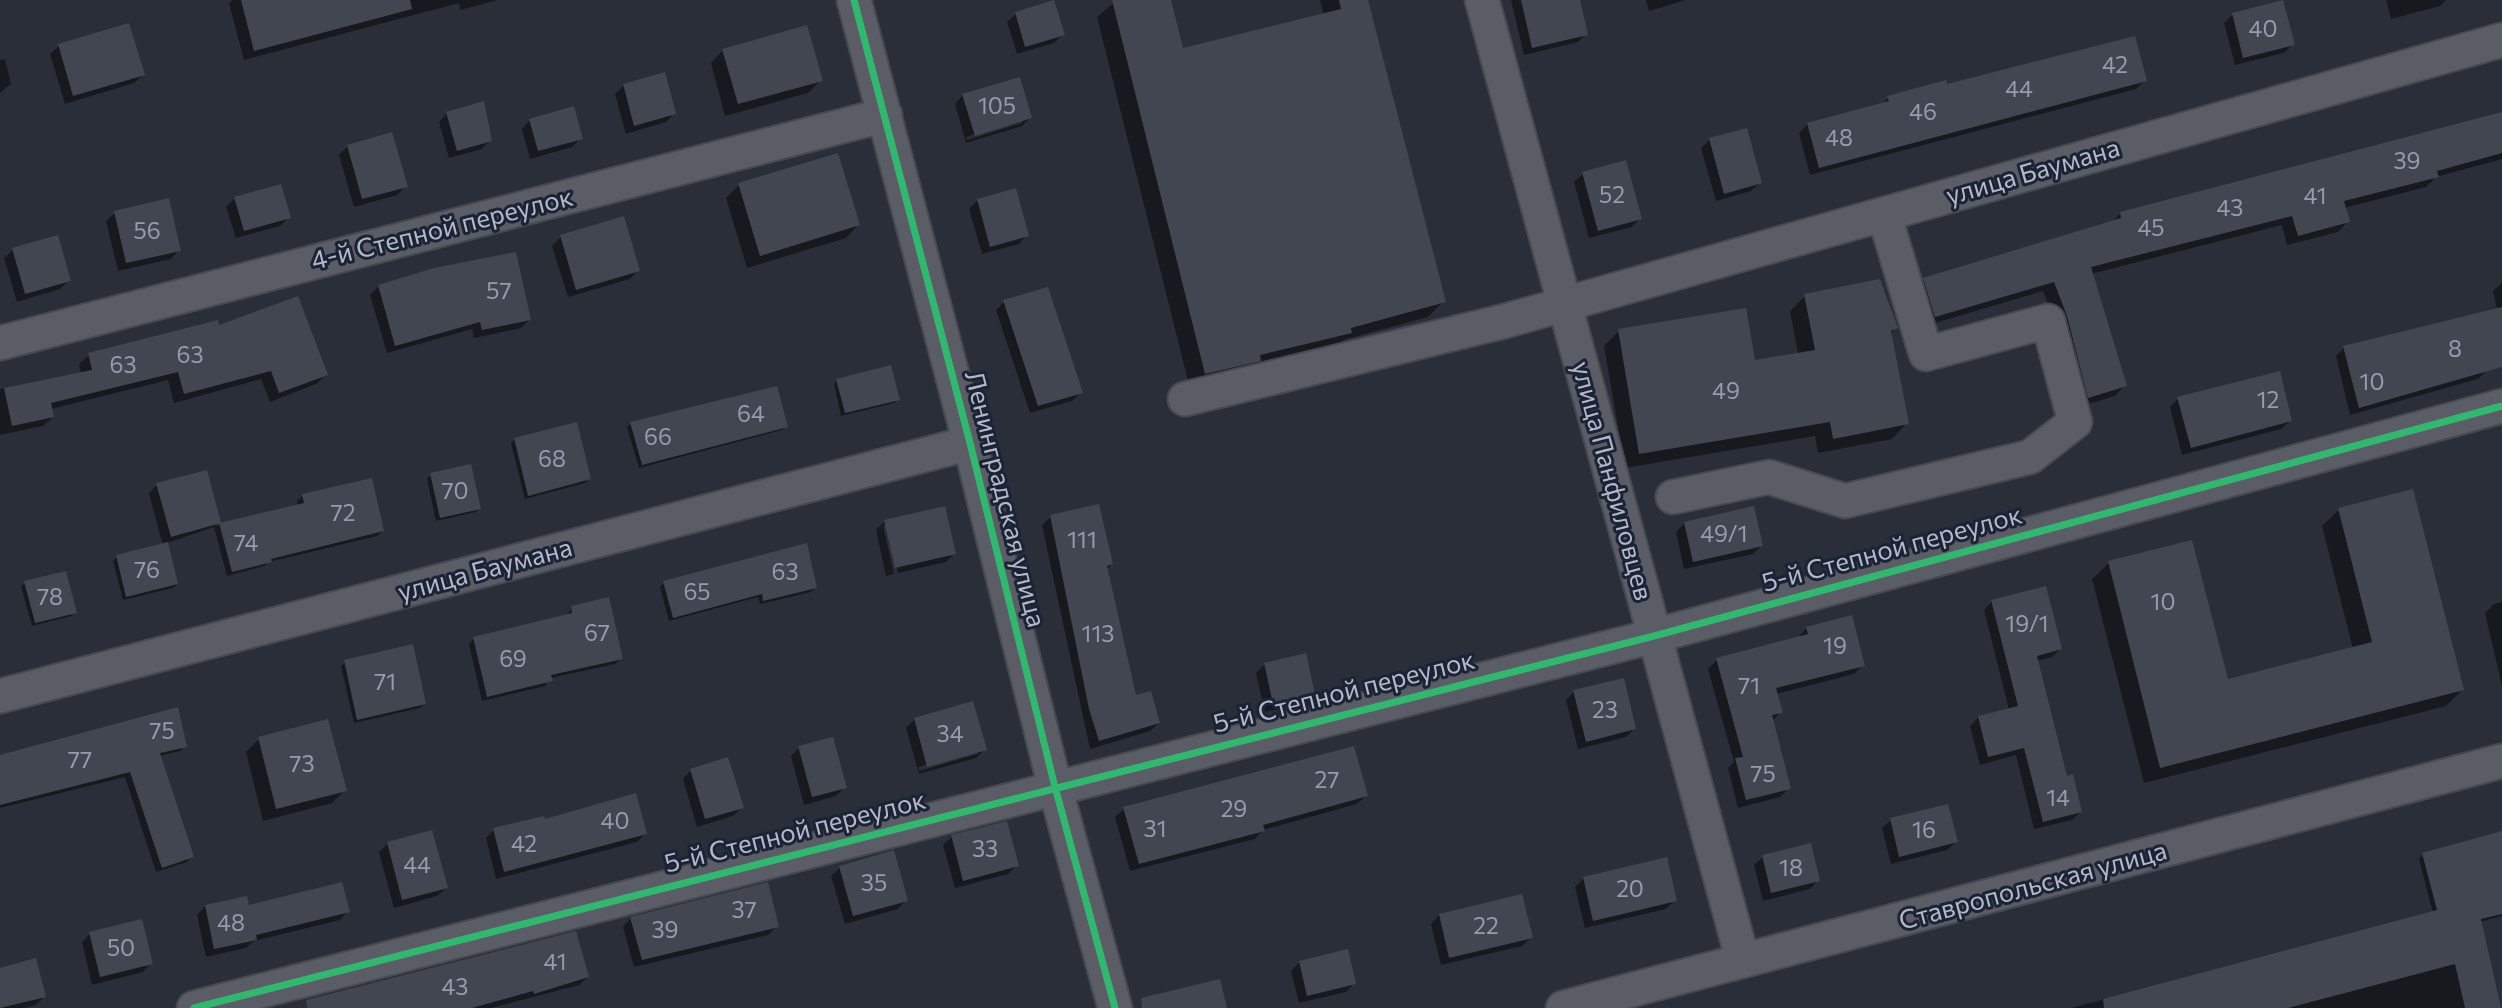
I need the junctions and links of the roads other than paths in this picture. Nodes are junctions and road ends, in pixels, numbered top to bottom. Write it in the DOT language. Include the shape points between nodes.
graph roads {
  1 [pos="854,0"];
  2 [pos="1482,0"];
  3 [pos="2502,40"];
  4 [pos="885,115"];
  5 [pos="1884,214"];
  6 [pos="1564,304"];
  7 [pos="0,343"];
  8 [pos="1185,399"];
  9 [pos="2502,406"];
  10 [pos="970,443"];
  11 [pos="1673,497"];
  12 [pos="1654,636"];
  13 [pos="0,696"];
  14 [pos="2502,761"];
  15 [pos="1055,787"];
  16 [pos="1744,961"];
  17 [pos="194,1008"];
  18 [pos="1115,1008"];
  19 [pos="1563,1008"];
  1 -- 4 [label="street, Ленинградская улица"];
  2 -- 6 [label="street, улица Панфиловцев"];
  3 -- 5 [label="street, улица Баумана"];
  4 -- 7 [label="street, 4-й Степной переулок"];
  4 -- 10 [label="street, Ленинградская улица"];
  5 -- 6 [label="street, улица Баумана"];
  5 -- 11 [label="street" via="1926,354 2048,321 2075,422 2031,457 1845,501 1769,477"];
  6 -- 8 [label="street, улица Баумана"];
  6 -- 12 [label="street, улица Панфиловцев"];
  9 -- 12 [label="street, 5-й Степной переулок"];
  10 -- 13 [label="street, улица Баумана"];
  10 -- 15 [label="street, Ленинградская улица"];
  12 -- 15 [label="street, 5-й Степной переулок"];
  12 -- 16 [label="street, улица Панфиловцев"];
  14 -- 16 [label="street, Ставропольская улица"];
  15 -- 17 [label="street, 5-й Степной переулок"];
  15 -- 18 [label="street, Ленинградская улица"];
  16 -- 19 [label="street, Ставропольская улица"];
}
